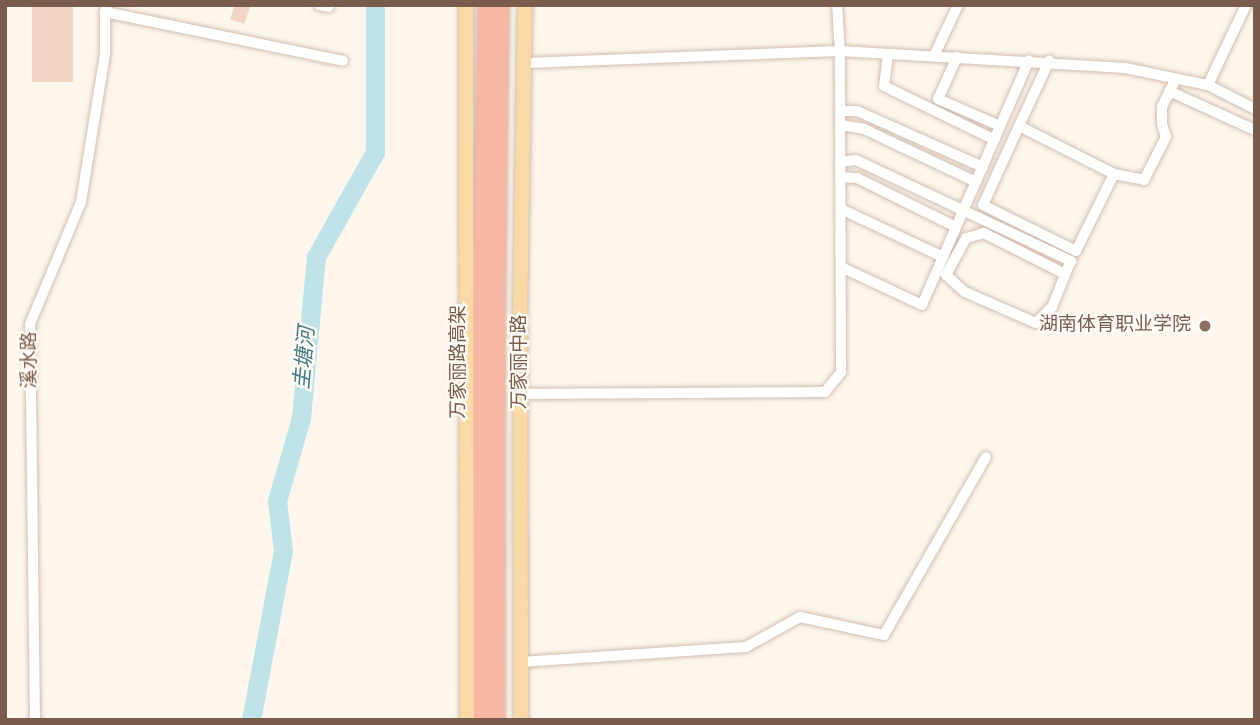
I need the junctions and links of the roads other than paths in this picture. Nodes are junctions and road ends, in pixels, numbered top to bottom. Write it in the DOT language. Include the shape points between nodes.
graph roads {
  1 [pos="466,5"];
  2 [pos="486,5"];
  3 [pos="501,5"];
  4 [pos="525,5"];
  5 [pos="837,5"];
  6 [pos="958,5"];
  7 [pos="1246,5"];
  8 [pos="106,8"];
  9 [pos="840,51"];
  10 [pos="888,54"];
  11 [pos="934,56"];
  12 [pos="957,57"];
  13 [pos="1029,60"];
  14 [pos="343,61"];
  15 [pos="1049,61"];
  16 [pos="524,64"];
  17 [pos="1176,78"];
  18 [pos="1208,85"];
  19 [pos="1170,91"];
  20 [pos="939,99"];
  21 [pos="1255,109"];
  22 [pos="933,110"];
  23 [pos="840,111"];
  24 [pos="840,125"];
  25 [pos="1000,126"];
  26 [pos="1019,127"];
  27 [pos="1255,130"];
  28 [pos="995,140"];
  29 [pos="841,162"];
  30 [pos="982,167"];
  31 [pos="1114,174"];
  32 [pos="841,177"];
  33 [pos="976,182"];
  34 [pos="841,209"];
  35 [pos="963,211"];
  36 [pos="956,227"];
  37 [pos="1073,256"];
  38 [pos="943,257"];
  39 [pos="841,267"];
  40 [pos="1065,274"];
  41 [pos="521,394"];
  42 [pos="986,457"];
  43 [pos="521,662"];
  44 [pos="524,718"];
  45 [pos="35,720"];
  46 [pos="467,720"];
  47 [pos="482,720"];
  48 [pos="497,720"];
  1 -- 46 [label="main road"];
  2 -- 47 [label="highway, 万家丽路高架"];
  3 -- 48 [label="highway, 万家丽路高架"];
  4 -- 16 [label="main road, 万家丽中路"];
  5 -- 9 [label="street"];
  6 -- 11 [label="street"];
  7 -- 18 [label="street"];
  8 -- 14 [label="street"];
  8 -- 45 [label="street, 溪水路" via="106,54 81,202 30,324"];
  9 -- 10 [label="street"];
  9 -- 16 [label="street"];
  9 -- 23 [label="street"];
  10 -- 11 [label="street"];
  10 -- 22 [label="street" via="884,86"];
  11 -- 12 [label="street"];
  12 -- 13 [label="street"];
  12 -- 20 [label="street"];
  13 -- 15 [label="street"];
  13 -- 25 [label="street"];
  15 -- 17 [label="street"];
  15 -- 26 [label="street"];
  16 -- 41 [label="main road, 万家丽中路"];
  17 -- 18 [label="street"];
  17 -- 19 [label="street"];
  18 -- 21 [label="street"];
  19 -- 27 [label="street"];
  19 -- 31 [label="street" via="1162,107 1166,137 1144,180"];
  20 -- 22 [label="street"];
  20 -- 25 [label="street"];
  22 -- 28 [label="street"];
  23 -- 24 [label="street"];
  23 -- 30 [label="street" via="857,111"];
  24 -- 29 [label="street"];
  24 -- 33 [label="street" via="864,129"];
  25 -- 28 [label="street"];
  26 -- 31 [label="street"];
  26 -- 37 [label="street" via="983,205"];
  28 -- 30 [label="street"];
  29 -- 32 [label="street"];
  29 -- 35 [label="street" via="856,160"];
  30 -- 33 [label="street"];
  31 -- 37 [label="street"];
  32 -- 34 [label="street"];
  32 -- 36 [label="street" via="857,178"];
  33 -- 35 [label="street"];
  34 -- 38 [label="street"];
  34 -- 39 [label="street"];
  35 -- 36 [label="street"];
  35 -- 37 [label="street"];
  36 -- 38 [label="street"];
  37 -- 40 [label="street"];
  38 -- 39 [label="street" via="922,306"];
  39 -- 41 [label="street" via="841,372 825,392"];
  40 -- 40 [label="street" via="984,233 965,238 946,275 965,292 1036,323 1052,307"];
  41 -- 43 [label="main road, 万家丽中路"];
  42 -- 43 [label="street" via="884,635 800,617 746,647"];
  43 -- 44 [label="main road, 万家丽中路"];
}
